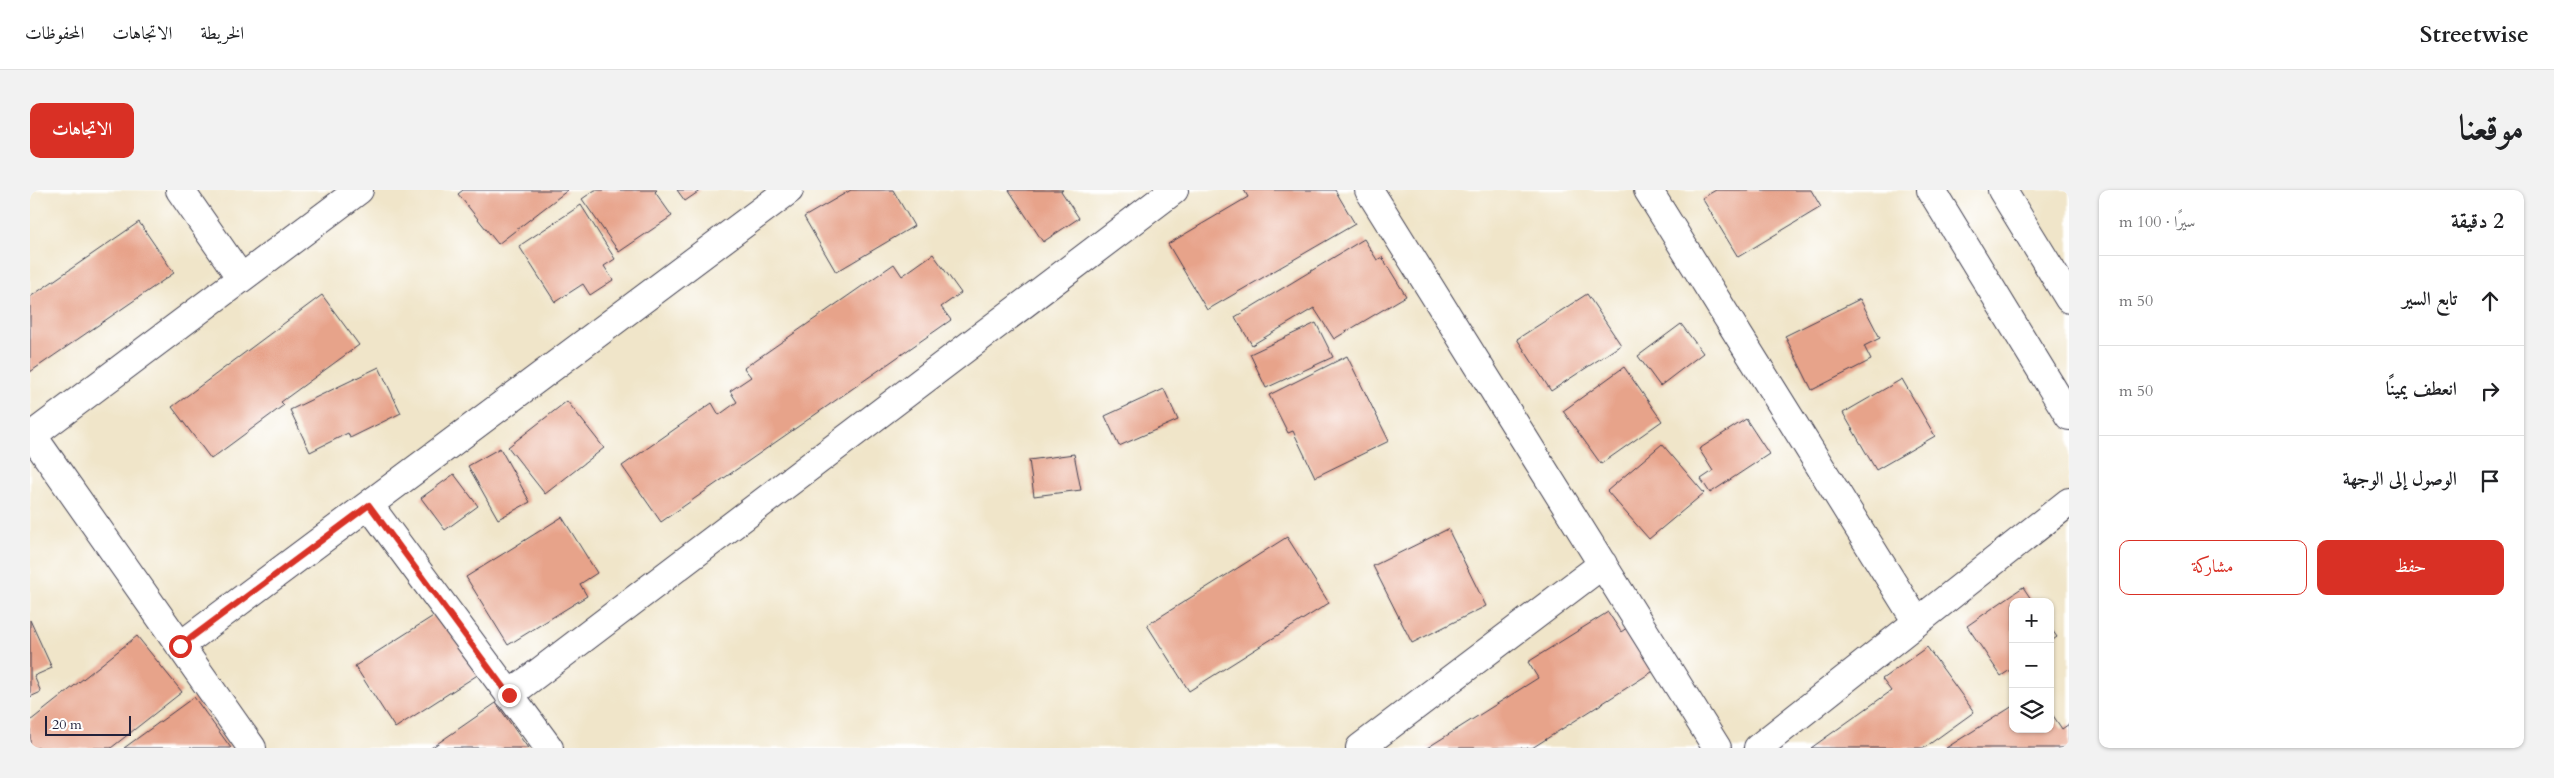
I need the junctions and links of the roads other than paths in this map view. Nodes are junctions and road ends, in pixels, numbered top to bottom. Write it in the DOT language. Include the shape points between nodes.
graph roads {
  1 [pos="180,190"];
  2 [pos="359,190"];
  3 [pos="790,190"];
  4 [pos="1174,190"];
  5 [pos="1369,190"];
  6 [pos="1648,190"];
  7 [pos="1931,190"];
  8 [pos="2002,190"];
  9 [pos="241,278"];
  10 [pos="2069,299"];
  11 [pos="2069,416"];
  12 [pos="31,436"];
  13 [pos="2069,502"];
  14 [pos="369,505"];
  15 [pos="1603,564"];
  16 [pos="1917,622"];
  17 [pos="180,646"];
  18 [pos="509,695"];
  19 [pos="252,748"];
  20 [pos="549,748"];
  21 [pos="1360,748"];
  22 [pos="1717,748"];
  23 [pos="1758,748"];
  1 -- 9 [label="street"];
  2 -- 9 [label="street"];
  3 -- 14 [label="street"];
  4 -- 18 [label="street"];
  5 -- 15 [label="street"];
  6 -- 16 [label="street"];
  7 -- 11 [label="street"];
  8 -- 10 [label="street"];
  9 -- 12 [label="street"];
  12 -- 17 [label="street"];
  13 -- 16 [label="street"];
  14 -- 17 [label="street"];
  14 -- 18 [label="street"];
  15 -- 21 [label="street"];
  15 -- 22 [label="street"];
  16 -- 23 [label="street"];
  17 -- 19 [label="street"];
  18 -- 20 [label="street"];
}
